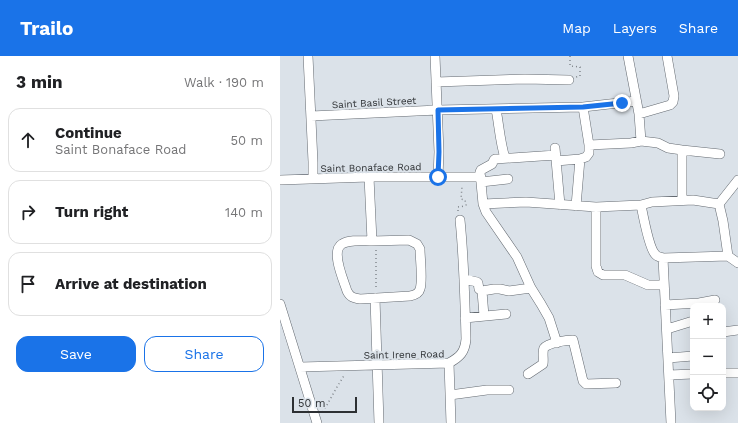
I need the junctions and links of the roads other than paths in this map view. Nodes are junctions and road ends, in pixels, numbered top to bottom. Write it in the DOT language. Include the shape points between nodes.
graph roads {
  1 [pos="308,56"];
  2 [pos="435,56"];
  3 [pos="628,56"];
  4 [pos="667,56"];
  5 [pos="569,80"];
  6 [pos="436,82"];
  7 [pos="636,101"];
  8 [pos="583,107"];
  9 [pos="496,109"];
  10 [pos="438,110"];
  11 [pos="639,114"];
  12 [pos="311,116"];
  13 [pos="641,141"];
  14 [pos="589,145"];
  15 [pos="682,150"];
  16 [pos="720,154"];
  17 [pos="556,155"];
  18 [pos="505,158"];
  19 [pos="580,159"];
  20 [pos="368,177"];
  21 [pos="438,177"];
  22 [pos="313,179"];
  23 [pos="508,179"];
  24 [pos="280,180"];
  25 [pos="481,180"];
  26 [pos="738,180"];
  27 [pos="682,200"];
  28 [pos="483,204"];
  29 [pos="719,204"];
  30 [pos="560,205"];
  31 [pos="641,205"];
  32 [pos="576,206"];
  33 [pos="596,207"];
  34 [pos="460,220"];
  35 [pos="372,241"];
  36 [pos="728,256"];
  37 [pos="663,258"];
  38 [pos="738,263"];
  39 [pos="464,279"];
  40 [pos="664,285"];
  41 [pos="531,288"];
  42 [pos="482,291"];
  43 [pos="375,298"];
  44 [pos="715,300"];
  45 [pos="705,303"];
  46 [pos="280,304"];
  47 [pos="665,305"];
  48 [pos="690,305"];
  49 [pos="506,314"];
  50 [pos="484,316"];
  51 [pos="465,318"];
  52 [pos="690,322"];
  53 [pos="666,329"];
  54 [pos="738,330"];
  55 [pos="726,332"];
  56 [pos="557,343"];
  57 [pos="690,356"];
  58 [pos="668,358"];
  59 [pos="449,363"];
  60 [pos="377,365"];
  61 [pos="300,368"];
  62 [pos="726,373"];
  63 [pos="738,373"];
  64 [pos="528,374"];
  65 [pos="690,374"];
  66 [pos="669,375"];
  67 [pos="616,383"];
  68 [pos="509,390"];
  69 [pos="450,395"];
  70 [pos="317,423"];
  71 [pos="379,423"];
  72 [pos="451,423"];
  73 [pos="671,423"];
  1 -- 12 [label="street"];
  2 -- 6 [label="street"];
  3 -- 7 [label="street"];
  4 -- 11 [label="street" via="673,102 671,105"];
  5 -- 6 [label="street"];
  6 -- 10 [label="street"];
  7 -- 8 [label="street, Saint Basil Street"];
  7 -- 11 [label="street"];
  8 -- 9 [label="street, Saint Basil Street"];
  8 -- 14 [label="street"];
  9 -- 10 [label="street, Saint Basil Street"];
  9 -- 18 [label="street"];
  10 -- 12 [label="street, Saint Basil Street"];
  10 -- 21 [label="street"];
  11 -- 13 [label="street"];
  12 -- 22 [label="street"];
  13 -- 14 [label="street"];
  13 -- 15 [label="street"];
  14 -- 19 [label="street" via="586,158"];
  15 -- 16 [label="street"];
  15 -- 27 [label="street"];
  17 -- 18 [label="street"];
  17 -- 19 [label="street"];
  17 -- 30 [label="street"];
  18 -- 25 [label="street" via="494,159 492,164 481,170"];
  19 -- 32 [label="street"];
  20 -- 21 [label="street, Saint Bonaface Road"];
  20 -- 22 [label="street, Saint Bonaface Road"];
  20 -- 35 [label="street"];
  21 -- 25 [label="street, Saint Bonaface Road"];
  22 -- 24 [label="street, Saint Bonaface Road"];
  23 -- 25 [label="street, Saint Bonaface Road"];
  25 -- 28 [label="street"];
  26 -- 29 [label="street"];
  27 -- 29 [label="street"];
  27 -- 31 [label="street"];
  28 -- 30 [label="street" via="526,202"];
  28 -- 41 [label="street" via="514,251"];
  29 -- 36 [label="street"];
  30 -- 32 [label="street"];
  31 -- 33 [label="street"];
  31 -- 37 [label="street" via="653,252"];
  32 -- 33 [label="street"];
  33 -- 40 [label="street" via="598,272 603,275 625,275 650,286"];
  34 -- 39 [label="street"];
  35 -- 43 [label="street" via="342,244 336,255 349,296"];
  35 -- 43 [label="street" via="413,241 419,246 421,268 420,289 417,294"];
  36 -- 37 [label="street"];
  36 -- 38 [label="street"];
  37 -- 40 [label="street"];
  39 -- 42 [label="street" via="477,282"];
  39 -- 51 [label="street"];
  40 -- 47 [label="street"];
  41 -- 42 [label="street"];
  41 -- 56 [label="street" via="549,318"];
  42 -- 50 [label="street"];
  43 -- 60 [label="street"];
  44 -- 45 [label="street"];
  46 -- 61 [label="street"];
  47 -- 48 [label="street"];
  47 -- 53 [label="street"];
  49 -- 50 [label="street"];
  50 -- 51 [label="street"];
  51 -- 59 [label="street" via="464,350"];
  52 -- 53 [label="street"];
  53 -- 58 [label="street"];
  54 -- 55 [label="street"];
  56 -- 64 [label="street" via="544,348 543,364"];
  56 -- 67 [label="street" via="573,340 583,381 586,384"];
  57 -- 58 [label="street"];
  58 -- 66 [label="street"];
  59 -- 60 [label="street, Saint Irene Road"];
  59 -- 69 [label="street, Saint Irene Road"];
  60 -- 61 [label="street, Saint Irene Road"];
  60 -- 71 [label="street"];
  61 -- 70 [label="street"];
  62 -- 63 [label="street"];
  65 -- 66 [label="street"];
  66 -- 73 [label="street"];
  68 -- 69 [label="street"];
  69 -- 72 [label="street, Saint Irene Road"];
}
